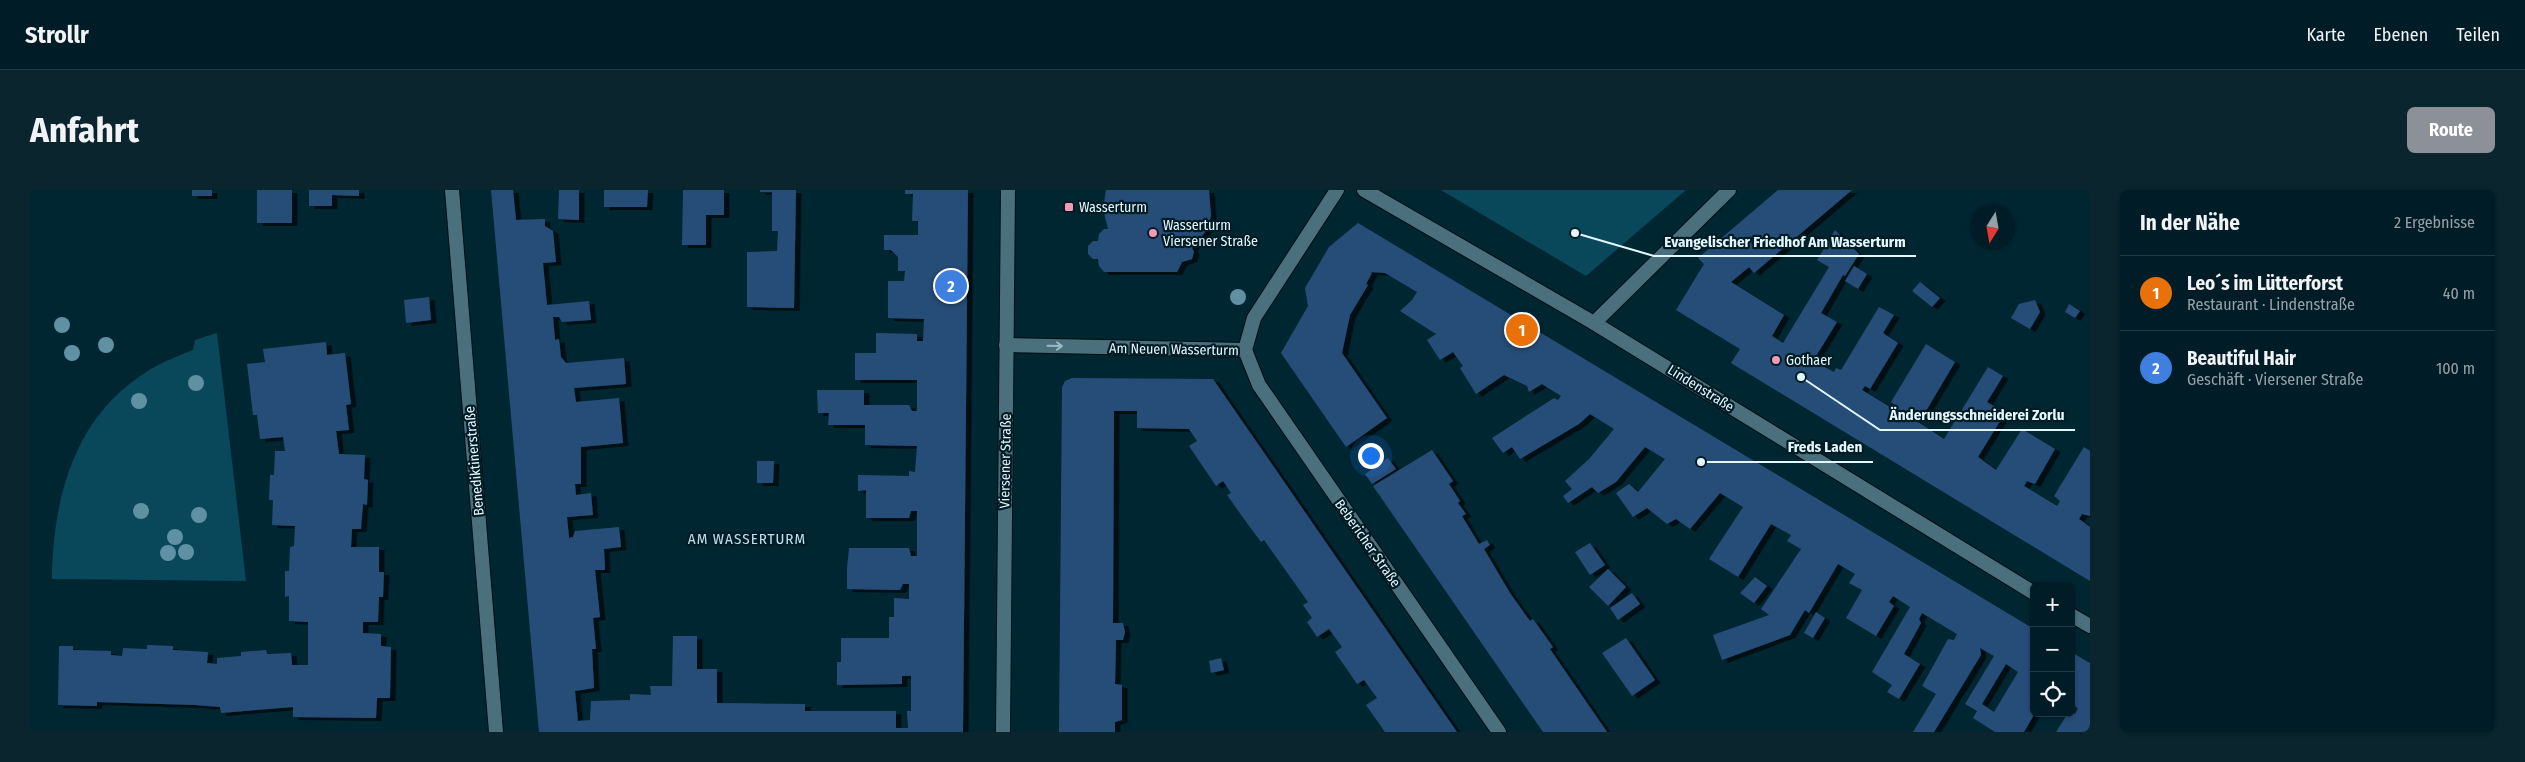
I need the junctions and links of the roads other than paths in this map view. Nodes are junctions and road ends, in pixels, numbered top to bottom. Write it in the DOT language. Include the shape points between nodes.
graph roads {
  1 [pos="452,190"];
  2 [pos="1008,190"];
  3 [pos="1337,190"];
  4 [pos="1364,190"];
  5 [pos="1729,190"];
  6 [pos="1594,323"];
  7 [pos="1006,345"];
  8 [pos="1245,350"];
  9 [pos="2030,591"];
  10 [pos="2075,617"];
  11 [pos="2090,626"];
  12 [pos="496,732"];
  13 [pos="1003,732"];
  14 [pos="1499,732"];
  1 -- 12 [label="street, Benediktinerstraße"];
  2 -- 7 [label="street, Viersener Straße"];
  3 -- 8 [label="street, Am Neuen Wasserturm" via="1254,318"];
  4 -- 6 [label="street, Lindenstraße"];
  5 -- 6 [label="street"];
  6 -- 9 [label="street, Lindenstraße"];
  7 -- 8 [label="street, Am Neuen Wasserturm, one-way"];
  7 -- 13 [label="street, Viersener Straße"];
  8 -- 14 [label="street, Bebericher Straße" via="1259,385"];
  10 -- 11 [label="street"];
}
